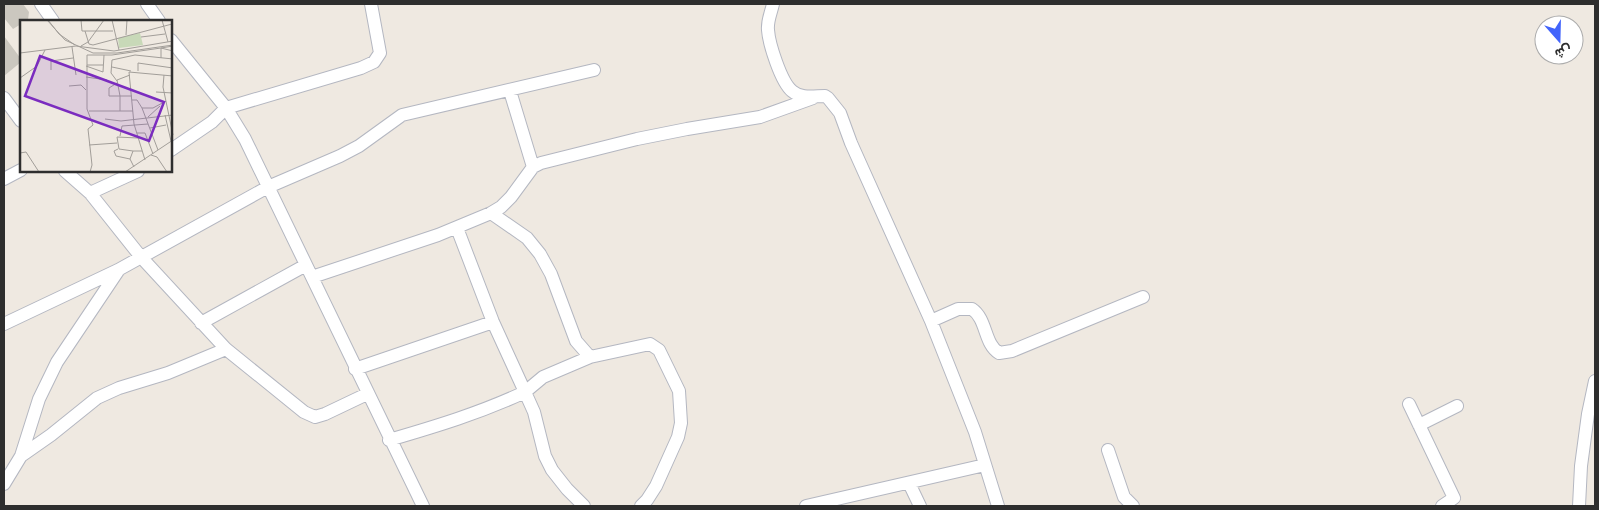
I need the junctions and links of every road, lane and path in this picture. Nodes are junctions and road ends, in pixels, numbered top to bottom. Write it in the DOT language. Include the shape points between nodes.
graph roads {
  1 [pos="40,4"];
  2 [pos="147,4"];
  3 [pos="371,4"];
  4 [pos="773,4"];
  5 [pos="52,20"];
  6 [pos="158,20"];
  7 [pos="172,40"];
  8 [pos="594,70"];
  9 [pos="510,91"];
  10 [pos="816,97"];
  11 [pos="4,98"];
  12 [pos="226,108"];
  13 [pos="20,120"];
  14 [pos="172,149"];
  15 [pos="533,168"];
  16 [pos="20,170"];
  17 [pos="66,172"];
  18 [pos="136,172"];
  19 [pos="4,178"];
  20 [pos="268,188"];
  21 [pos="90,193"];
  22 [pos="492,213"];
  23 [pos="457,228"];
  24 [pos="141,257"];
  25 [pos="118,270"];
  26 [pos="309,271"];
  27 [pos="1143,297"];
  28 [pos="931,321"];
  29 [pos="493,322"];
  30 [pos="201,323"];
  31 [pos="4,324"];
  32 [pos="226,348"];
  33 [pos="590,357"];
  34 [pos="355,368"];
  35 [pos="1595,381"];
  36 [pos="525,392"];
  37 [pos="367,394"];
  38 [pos="1409,404"];
  39 [pos="1457,406"];
  40 [pos="1419,424"];
  41 [pos="390,440"];
  42 [pos="1108,450"];
  43 [pos="21,456"];
  44 [pos="985,465"];
  45 [pos="909,482"];
  46 [pos="4,484"];
  47 [pos="422,506"];
  48 [pos="584,506"];
  49 [pos="641,506"];
  50 [pos="806,506"];
  51 [pos="920,506"];
  52 [pos="998,506"];
  53 [pos="1133,506"];
  54 [pos="1442,506"];
  55 [pos="1580,506"];
  1 -- 5 [label="street"];
  2 -- 6 [label="street"];
  3 -- 12 [label="street" via="380,53 374,62"];
  4 -- 10 [label="street" via="768,30 783,78 792,92"];
  7 -- 12 [label="street"];
  8 -- 9 [label="street"];
  9 -- 15 [label="street"];
  9 -- 20 [label="street" via="402,115 359,146"];
  10 -- 15 [label="street" via="760,117 637,139"];
  10 -- 28 [label="street" via="828,98 840,113"];
  11 -- 13 [label="street"];
  12 -- 14 [label="street" via="212,122"];
  12 -- 20 [label="street"];
  15 -- 22 [label="street" via="511,197"];
  16 -- 19 [label="street"];
  17 -- 21 [label="street"];
  18 -- 21 [label="street"];
  20 -- 24 [label="street"];
  20 -- 26 [label="street"];
  21 -- 24 [label="street"];
  22 -- 23 [label="street"];
  22 -- 33 [label="street" via="527,238 540,254 576,340"];
  23 -- 26 [label="street"];
  23 -- 29 [label="street"];
  24 -- 25 [label="street"];
  24 -- 30 [label="street"];
  25 -- 31 [label="street"];
  25 -- 43 [label="street" via="57,362 39,399"];
  26 -- 30 [label="street"];
  26 -- 34 [label="street"];
  27 -- 28 [label="street" via="1003,353 993,348 980,317 972,309 958,309"];
  28 -- 44 [label="street"];
  29 -- 34 [label="street"];
  29 -- 36 [label="street"];
  30 -- 32 [label="street"];
  32 -- 37 [label="street" via="304,412 315,417"];
  32 -- 43 [label="street" via="98,398"];
  33 -- 36 [label="street" via="544,377"];
  33 -- 49 [label="street" via="650,344 659,350 679,390 681,423 678,437 656,486"];
  34 -- 37 [label="street"];
  35 -- 55 [label="street" via="1588,414"];
  36 -- 41 [label="street" via="466,417"];
  36 -- 48 [label="street" via="552,470"];
  37 -- 41 [label="street"];
  38 -- 40 [label="street"];
  39 -- 40 [label="street"];
  40 -- 54 [label="street" via="1454,498"];
  41 -- 47 [label="street"];
  42 -- 53 [label="street" via="1124,496"];
  43 -- 46 [label="street"];
  44 -- 45 [label="street"];
  44 -- 52 [label="street"];
  45 -- 50 [label="street"];
  45 -- 51 [label="street"];
}
